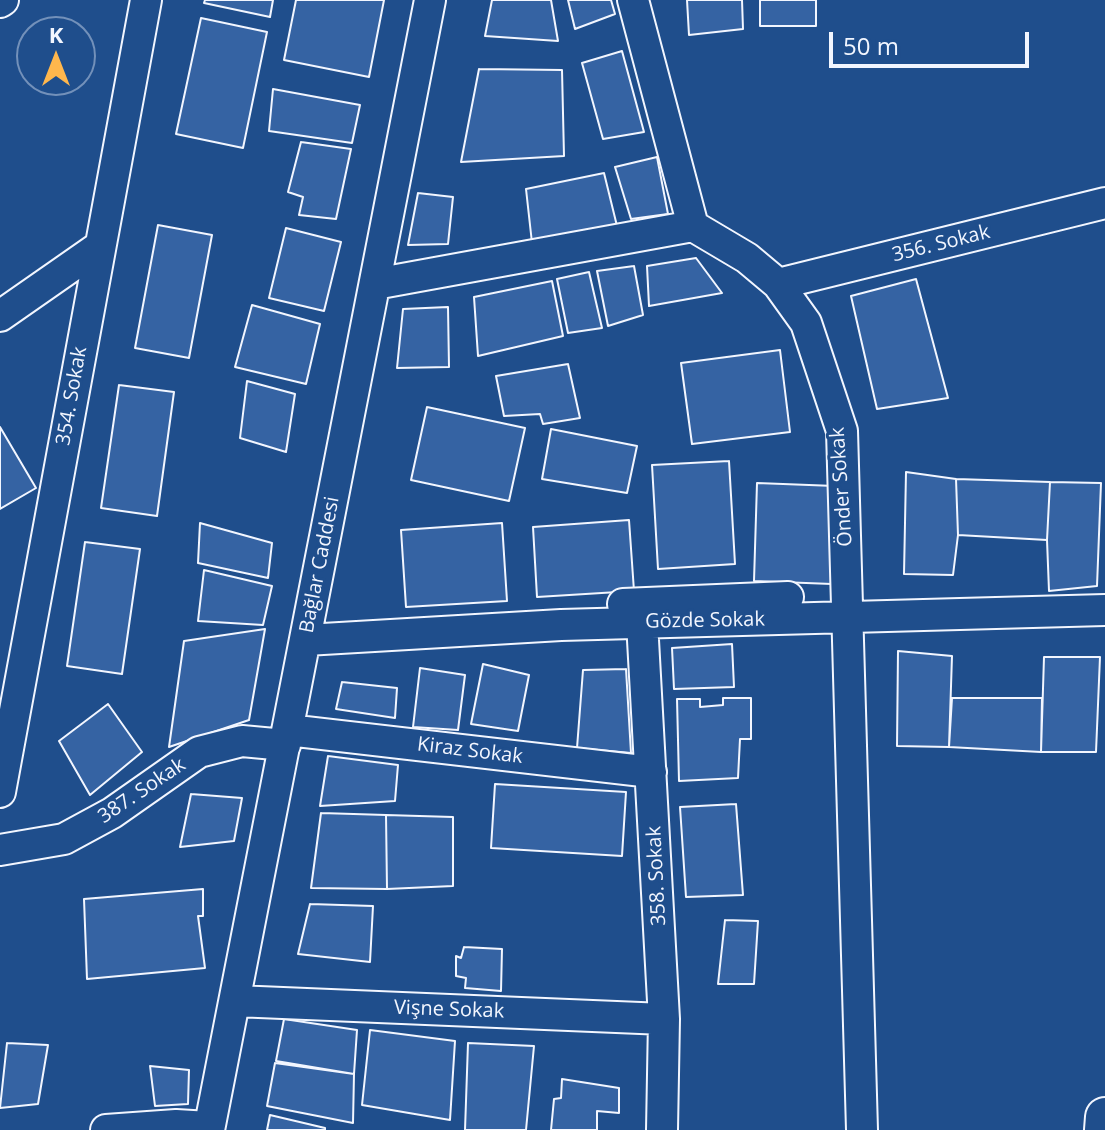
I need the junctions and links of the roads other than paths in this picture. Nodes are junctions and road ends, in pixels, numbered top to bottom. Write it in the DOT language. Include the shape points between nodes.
graph roads {
  1 [pos="146,0"];
  2 [pos="430,0"];
  3 [pos="633,0"];
  4 [pos="1105,203"];
  5 [pos="693,226"];
  6 [pos="99,247"];
  7 [pos="375,284"];
  8 [pos="778,284"];
  9 [pos="0,316"];
  10 [pos="788,597"];
  11 [pos="1105,610"];
  12 [pos="849,618"];
  13 [pos="642,622"];
  14 [pos="561,625"];
  15 [pos="306,640"];
  16 [pos="5,720"];
  17 [pos="286,738"];
  18 [pos="651,772"];
  19 [pos="0,792"];
  20 [pos="0,850"];
  21 [pos="235,1001"];
  22 [pos="664,1019"];
  23 [pos="1105,1117"];
  24 [pos="209,1128"];
  25 [pos="106,1130"];
  26 [pos="662,1130"];
  27 [pos="862,1130"];
  28 [pos="1104,1130"];
  1 -- 6 [label="street, 354. Sokak"];
  2 -- 7 [label="street, Bağlar Caddesi"];
  3 -- 5 [label="street"];
  4 -- 8 [label="street, 356. Sokak"];
  5 -- 7 [label="street"];
  5 -- 8 [label="street, Önder Sokak" via="747,258"];
  6 -- 9 [label="street"];
  6 -- 16 [label="street, 354. Sokak"];
  7 -- 15 [label="street, Bağlar Caddesi"];
  8 -- 12 [label="street, Önder Sokak" via="806,323 842,431"];
  10 -- 14 [label="street" via="636,602 581,611"];
  11 -- 12 [label="street, Gözde Sokak"];
  12 -- 13 [label="street, Gözde Sokak"];
  12 -- 27 [label="street, Önder Sokak"];
  13 -- 14 [label="street, Gözde Sokak"];
  13 -- 18 [label="street, 358. Sokak"];
  14 -- 15 [label="street, Gözde Sokak"];
  15 -- 17 [label="street, Bağlar Caddesi"];
  16 -- 19 [label="street, 354. Sokak"];
  17 -- 18 [label="street, Kiraz Sokak"];
  17 -- 20 [label="street, 387. Sokak" via="242,741 199,752 112,813 64,839"];
  17 -- 21 [label="street, Bağlar Caddesi"];
  18 -- 22 [label="street, 358. Sokak"];
  21 -- 22 [label="street, Vişne Sokak"];
  21 -- 24 [label="street, Bağlar Caddesi"];
  22 -- 26 [label="street, 358. Sokak"];
  23 -- 28 [label="main road"];
  24 -- 25 [label="street"];
}
